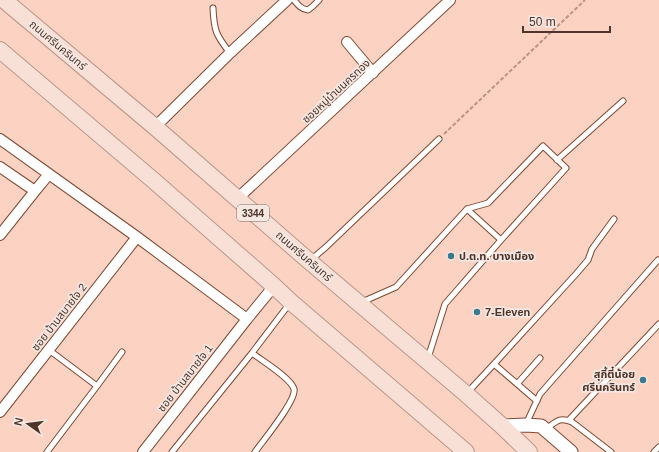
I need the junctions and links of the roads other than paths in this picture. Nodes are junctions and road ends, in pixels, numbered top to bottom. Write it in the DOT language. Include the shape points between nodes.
graph roads {
  1 [pos="287,0"];
  2 [pos="294,0"];
  3 [pos="319,0"];
  4 [pos="450,0"];
  5 [pos="7,1"];
  6 [pos="213,8"];
  7 [pos="347,42"];
  8 [pos="0,50"];
  9 [pos="230,52"];
  10 [pos="373,72"];
  11 [pos="623,100"];
  12 [pos="155,127"];
  13 [pos="0,139"];
  14 [pos="439,139"];
  15 [pos="557,160"];
  16 [pos="0,167"];
  17 [pos="49,174"];
  18 [pos="35,191"];
  19 [pos="237,199"];
  20 [pos="467,209"];
  21 [pos="614,219"];
  22 [pos="0,235"];
  23 [pos="137,237"];
  24 [pos="501,240"];
  25 [pos="658,260"];
  26 [pos="309,261"];
  27 [pos="274,286"];
  28 [pos="291,302"];
  29 [pos="359,304"];
  30 [pos="247,319"];
  31 [pos="659,324"];
  32 [pos="49,350"];
  33 [pos="122,352"];
  34 [pos="252,353"];
  35 [pos="540,358"];
  36 [pos="427,362"];
  37 [pos="494,364"];
  38 [pos="517,384"];
  39 [pos="97,386"];
  40 [pos="466,394"];
  41 [pos="537,401"];
  42 [pos="0,412"];
  43 [pos="569,420"];
  44 [pos="526,424"];
  45 [pos="502,426"];
  46 [pos="545,429"];
  47 [pos="659,447"];
  48 [pos="46,452"];
  49 [pos="143,452"];
  50 [pos="172,452"];
  51 [pos="255,452"];
  52 [pos="466,452"];
  53 [pos="529,452"];
  54 [pos="571,452"];
  55 [pos="611,452"];
  56 [pos="654,452"];
  1 -- 9 [label="street"];
  2 -- 3 [label="lane" via="298,6 308,10"];
  4 -- 10 [label="street, ซอยหมู่บ้านนครทอง"];
  5 -- 12 [label="main road, ถนนศรีนครินทร์ / 3344"];
  6 -- 9 [label="lane" via="219,38"];
  7 -- 10 [label="street"];
  8 -- 27 [label="main road"];
  9 -- 12 [label="street"];
  10 -- 19 [label="street, ซอยหมู่บ้านนครทอง"];
  11 -- 15 [label="lane"];
  12 -- 19 [label="main road, ถนนศรีนครินทร์ / 3344"];
  13 -- 17 [label="street"];
  14 -- 26 [label="lane"];
  15 -- 20 [label="lane" via="543,146 488,203"];
  15 -- 24 [label="lane" via="566,168"];
  16 -- 18 [label="street"];
  17 -- 18 [label="street"];
  17 -- 23 [label="street"];
  18 -- 22 [label="street"];
  19 -- 26 [label="main road, ถนนศรีนครินทร์ / 3344"];
  20 -- 24 [label="lane"];
  20 -- 29 [label="lane" via="396,287"];
  21 -- 37 [label="lane" via="592,249 588,260"];
  23 -- 30 [label="street"];
  23 -- 32 [label="street, ซอย บ้านสบายใจ 2"];
  24 -- 36 [label="lane" via="445,304"];
  25 -- 41 [label="lane" via="540,394"];
  26 -- 29 [label="main road, ถนนศรีนครินทร์ / 3344"];
  27 -- 28 [label="main road"];
  27 -- 30 [label="street, ซอย บ้านสบายใจ 1"];
  28 -- 34 [label="lane"];
  28 -- 52 [label="main road"];
  29 -- 36 [label="main road, ถนนศรีนครินทร์ / 3344"];
  30 -- 49 [label="street, ซอย บ้านสบายใจ 1"];
  31 -- 43 [label="lane"];
  32 -- 39 [label="lane"];
  32 -- 42 [label="street, ซอย บ้านสบายใจ 2"];
  33 -- 39 [label="lane"];
  34 -- 50 [label="lane"];
  34 -- 51 [label="lane" via="284,376 295,390 286,410"];
  35 -- 38 [label="lane"];
  36 -- 40 [label="main road, ถนนศรีนครินทร์ / 3344"];
  37 -- 38 [label="lane"];
  37 -- 40 [label="lane"];
  38 -- 41 [label="lane"];
  39 -- 48 [label="lane"];
  40 -- 45 [label="main road, ถนนศรีนครินทร์ / 3344"];
  41 -- 44 [label="lane"];
  43 -- 46 [label="lane" via="558,420"];
  43 -- 55 [label="lane"];
  44 -- 45 [label="street"];
  44 -- 46 [label="street"];
  45 -- 53 [label="main road, ถนนศรีนครินทร์ / 3344"];
  46 -- 54 [label="street"];
  47 -- 56 [label="lane"];
}
